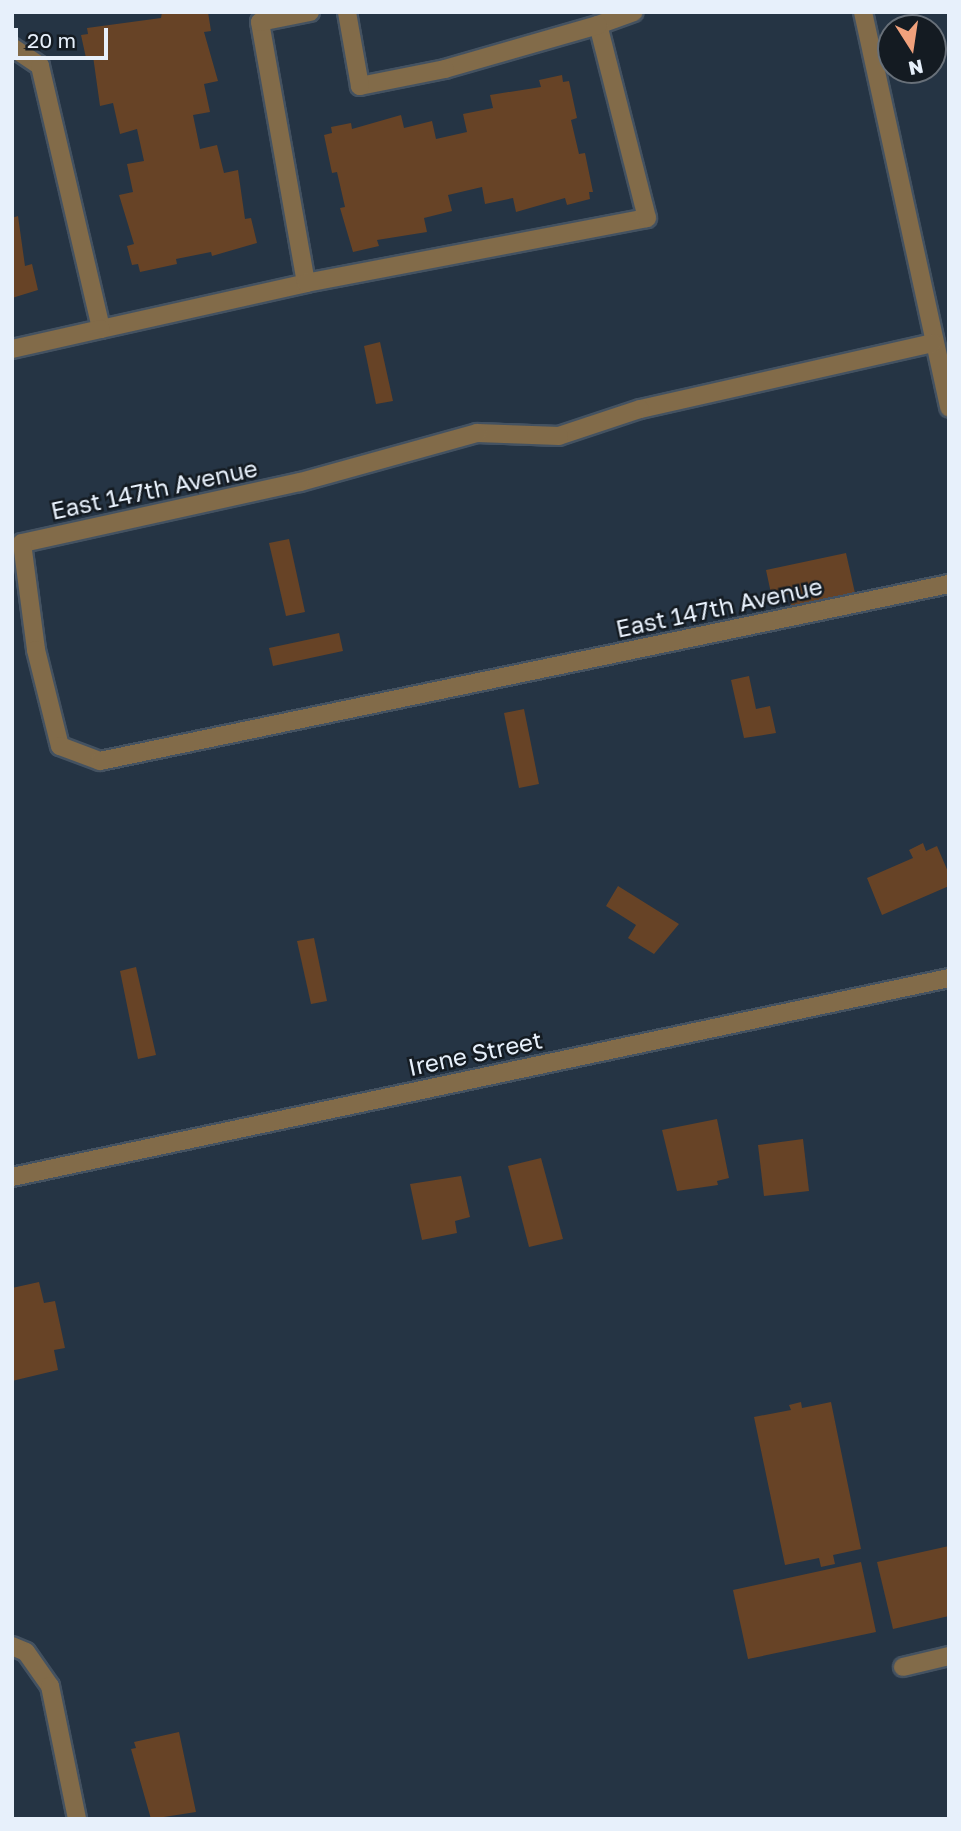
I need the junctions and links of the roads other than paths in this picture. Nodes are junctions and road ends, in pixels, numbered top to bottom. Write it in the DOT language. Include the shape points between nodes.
graph roads {
  1 [pos="310,12"];
  2 [pos="347,12"];
  3 [pos="634,12"];
  4 [pos="863,12"];
  5 [pos="598,25"];
  6 [pos="12,47"];
  7 [pos="306,283"];
  8 [pos="101,329"];
  9 [pos="933,343"];
  10 [pos="12,349"];
  11 [pos="949,408"];
  12 [pos="949,584"];
  13 [pos="949,978"];
  14 [pos="12,1177"];
  15 [pos="12,1646"];
  16 [pos="949,1656"];
  17 [pos="903,1667"];
  18 [pos="77,1819"];
  1 -- 7 [label="street" via="260,22"];
  2 -- 5 [label="street" via="360,86 445,69"];
  3 -- 5 [label="street"];
  4 -- 9 [label="street"];
  5 -- 7 [label="street" via="648,218"];
  6 -- 8 [label="street" via="40,66"];
  7 -- 8 [label="street"];
  8 -- 10 [label="street"];
  9 -- 11 [label="street"];
  9 -- 12 [label="street, East 147th Avenue" via="640,409 559,436 477,433 300,482 22,543 36,650 60,746 100,761"];
  13 -- 14 [label="street, Irene Street"];
  15 -- 18 [label="street" via="26,1652 50,1686"];
  16 -- 17 [label="street"];
}
